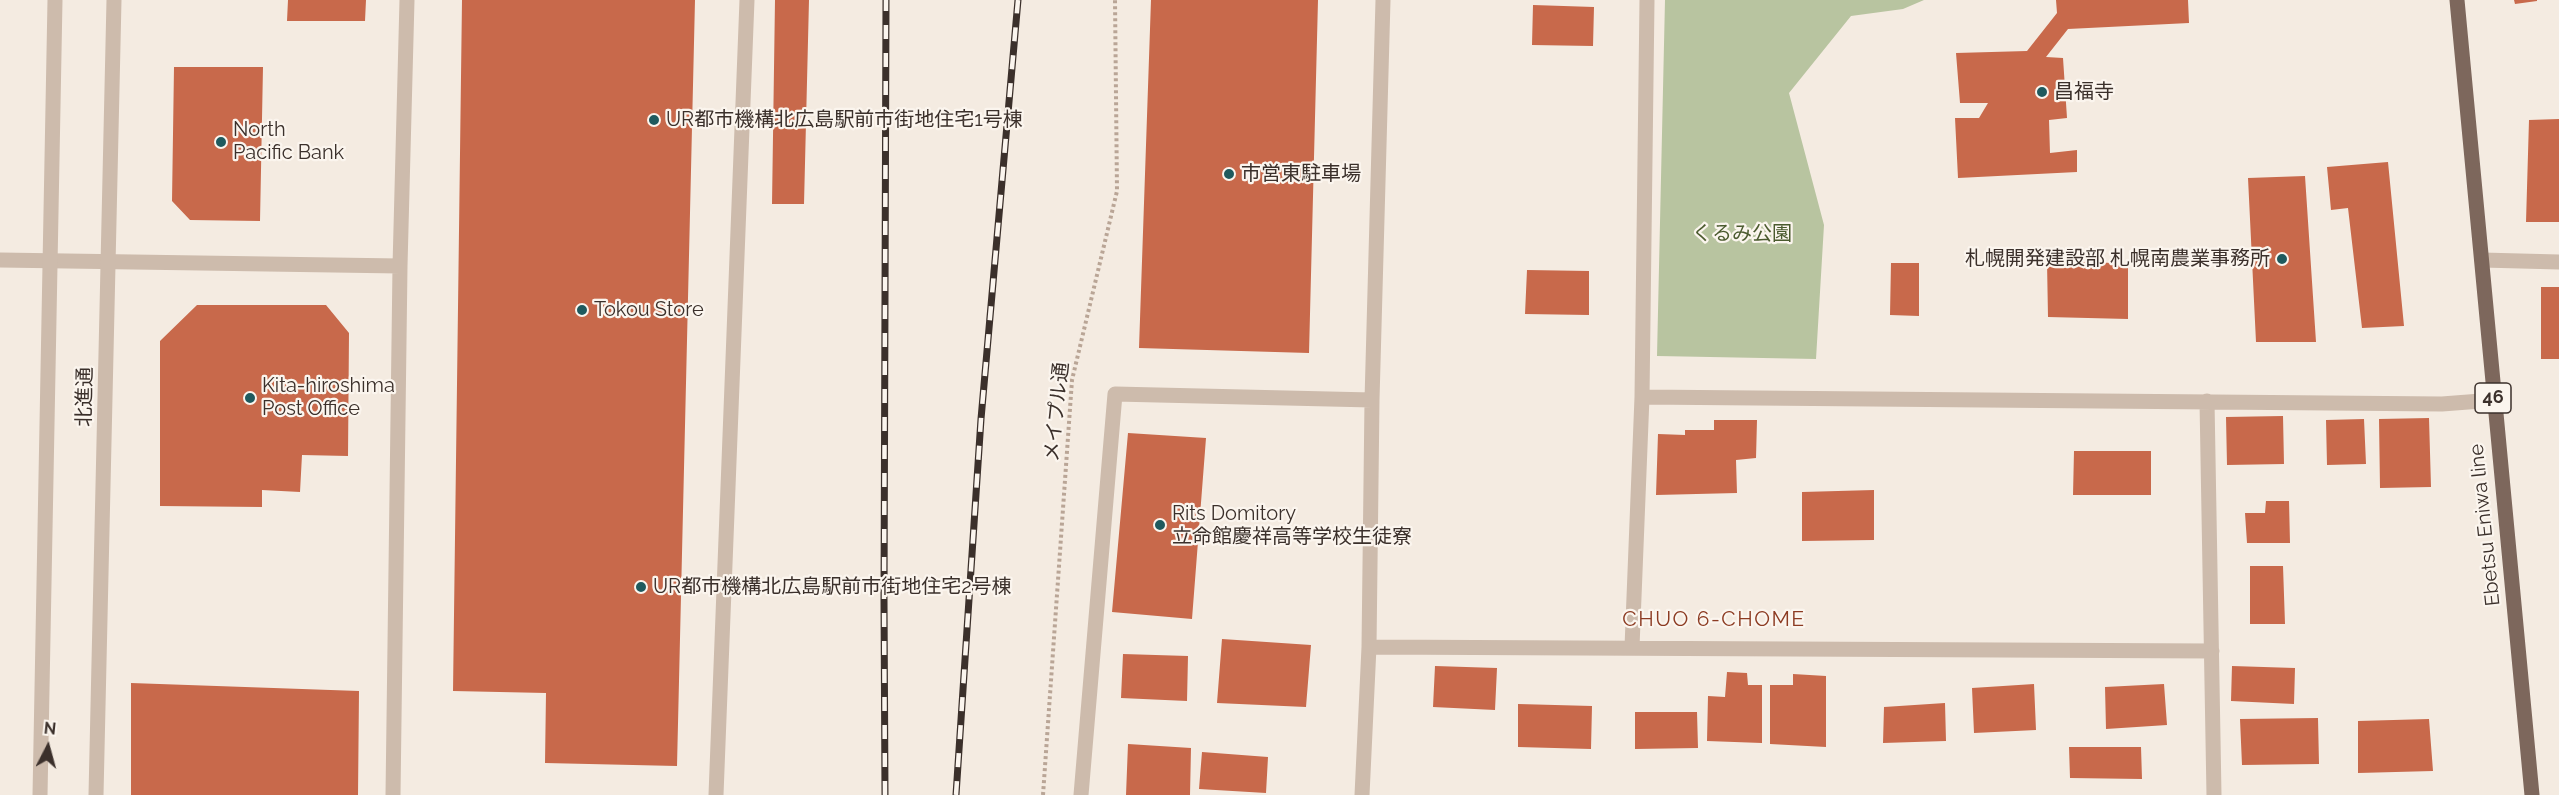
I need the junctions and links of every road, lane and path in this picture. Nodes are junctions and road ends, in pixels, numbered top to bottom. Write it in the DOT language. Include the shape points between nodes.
graph roads {
  1 [pos="56,0"];
  2 [pos="114,0"];
  3 [pos="406,0"];
  4 [pos="747,0"];
  5 [pos="1115,0"];
  6 [pos="1383,0"];
  7 [pos="1647,0"];
  8 [pos="2457,0"];
  9 [pos="0,260"];
  10 [pos="2482,260"];
  11 [pos="51,262"];
  12 [pos="109,262"];
  13 [pos="2559,262"];
  14 [pos="400,266"];
  15 [pos="1642,397"];
  16 [pos="1372,399"];
  17 [pos="2494,400"];
  18 [pos="2207,401"];
  19 [pos="1369,647"];
  20 [pos="1632,647"];
  21 [pos="2212,651"];
  22 [pos="40,795"];
  23 [pos="96,795"];
  24 [pos="393,795"];
  25 [pos="716,795"];
  26 [pos="1043,795"];
  27 [pos="1081,795"];
  28 [pos="1362,795"];
  29 [pos="2214,795"];
  30 [pos="2532,795"];
  1 -- 11 [label="street, 北進通"];
  2 -- 12 [label="street, 北進通"];
  3 -- 14 [label="street"];
  4 -- 25 [label="street"];
  5 -- 26 [label="path, メイプル通" via="1118,191 1072,380"];
  6 -- 16 [label="street"];
  7 -- 15 [label="street"];
  8 -- 10 [label="main road, Ebetsu Eniwa line / 46"];
  9 -- 11 [label="street"];
  10 -- 13 [label="street"];
  10 -- 17 [label="main road, Ebetsu Eniwa line / 46"];
  11 -- 12 [label="street"];
  11 -- 22 [label="street, 北進通"];
  12 -- 14 [label="street"];
  12 -- 23 [label="street, 北進通"];
  14 -- 24 [label="street"];
  15 -- 18 [label="street"];
  15 -- 20 [label="street"];
  16 -- 19 [label="street"];
  16 -- 27 [label="street" via="1115,394"];
  17 -- 18 [label="street" via="2442,404"];
  17 -- 30 [label="main road, Ebetsu Eniwa line / 46"];
  18 -- 21 [label="street"];
  19 -- 20 [label="street"];
  19 -- 28 [label="street"];
  20 -- 21 [label="street"];
  21 -- 29 [label="street"];
}
